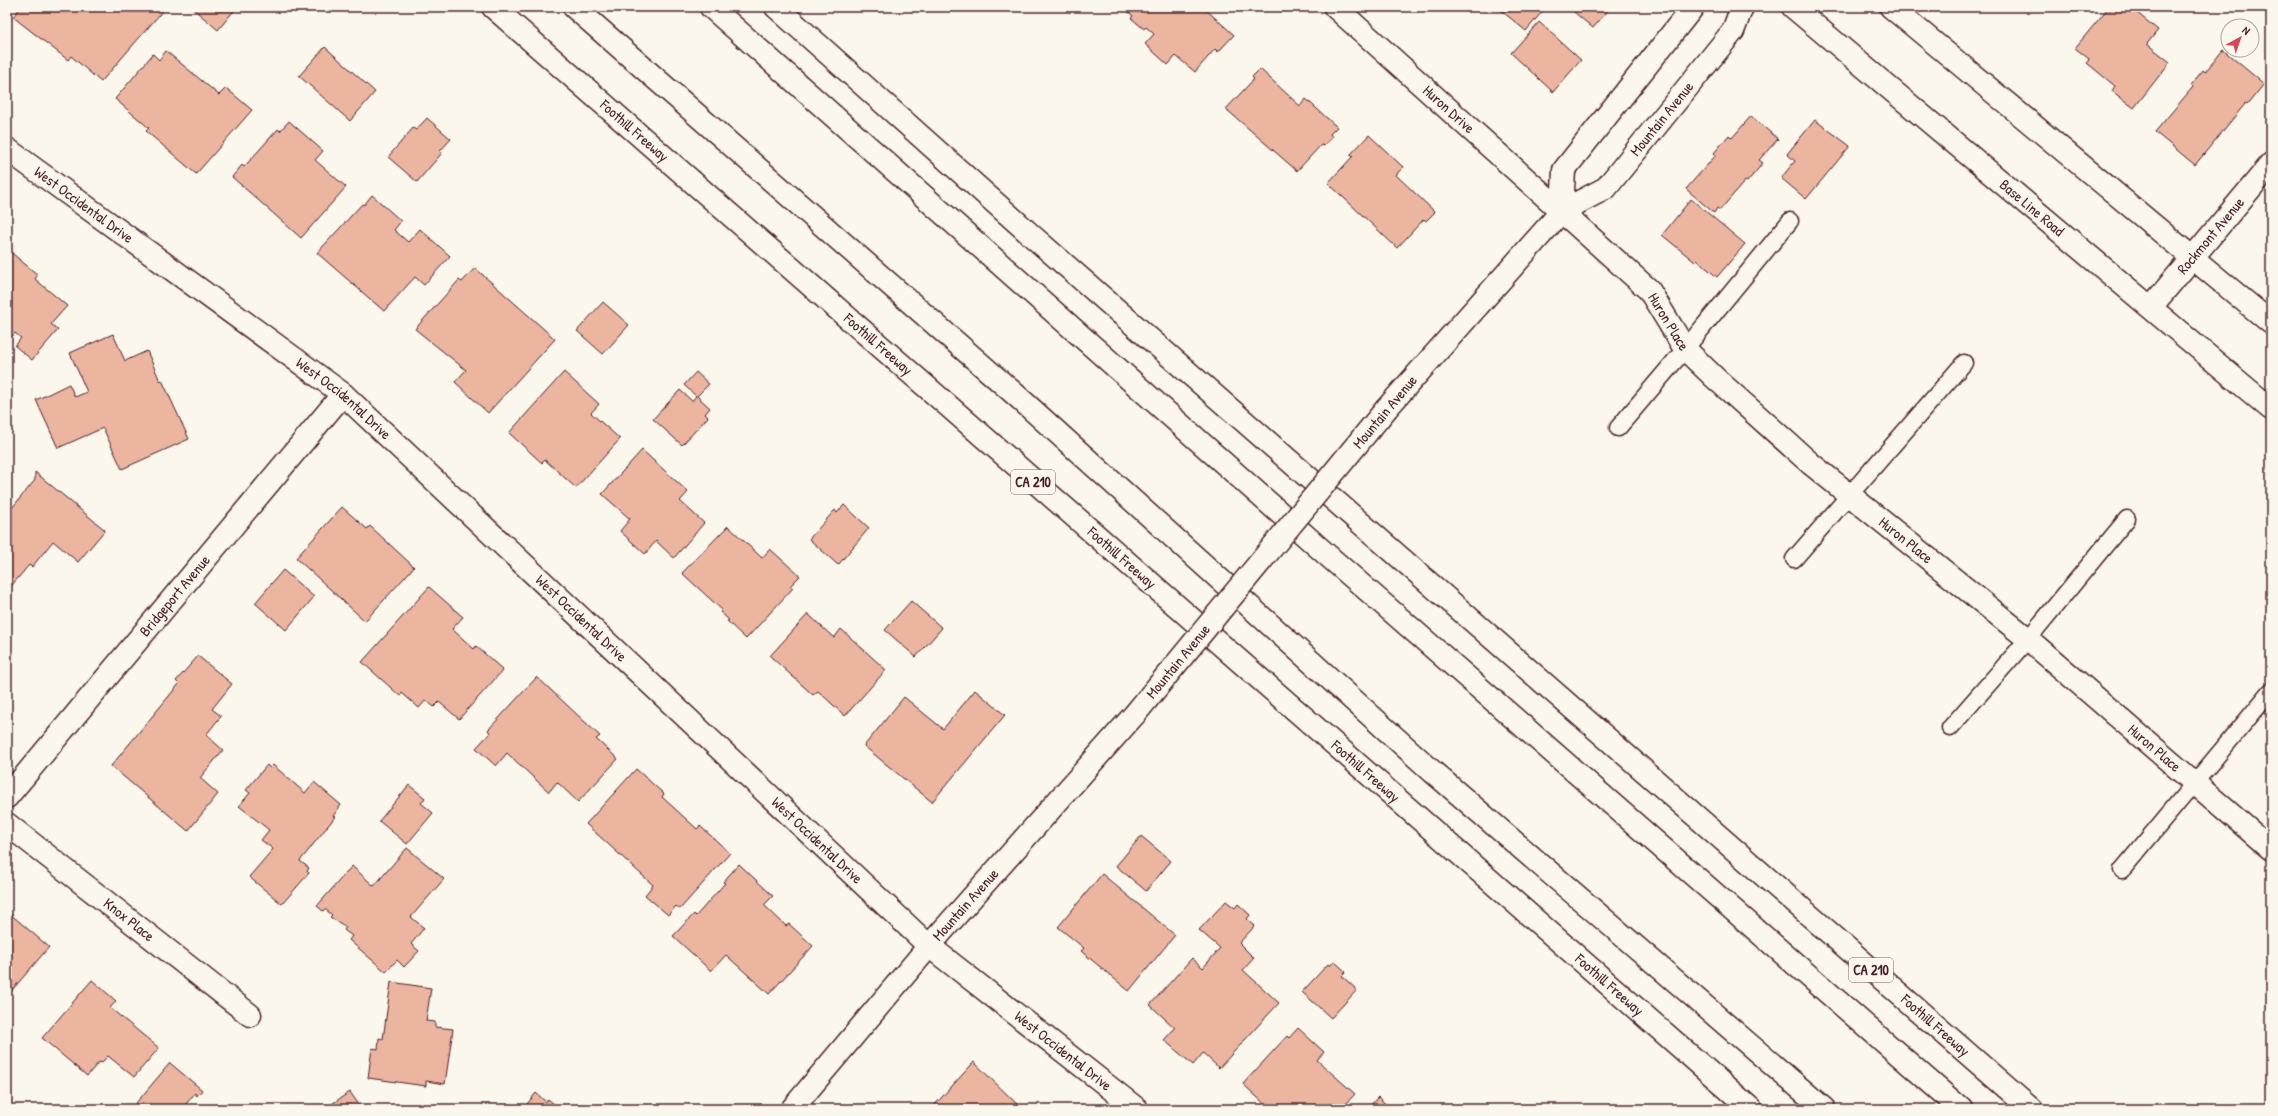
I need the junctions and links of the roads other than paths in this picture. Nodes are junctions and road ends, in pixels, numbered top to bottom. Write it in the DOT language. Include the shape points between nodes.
graph roads {
  1 [pos="493,7"];
  2 [pos="574,7"];
  3 [pos="711,7"];
  4 [pos="776,7"];
  5 [pos="1335,7"];
  6 [pos="1694,7"];
  7 [pos="1742,7"];
  8 [pos="1793,7"];
  9 [pos="1892,7"];
  10 [pos="7,149"];
  11 [pos="2271,164"];
  12 [pos="1562,211"];
  13 [pos="1790,221"];
  14 [pos="2193,256"];
  15 [pos="2151,307"];
  16 [pos="2271,324"];
  17 [pos="1685,349"];
  18 [pos="1964,363"];
  19 [pos="343,394"];
  20 [pos="2271,409"];
  21 [pos="1618,428"];
  22 [pos="1850,494"];
  23 [pos="2127,519"];
  24 [pos="1794,559"];
  25 [pos="2028,639"];
  26 [pos="2271,691"];
  27 [pos="1950,728"];
  28 [pos="2193,783"];
  29 [pos="7,797"];
  30 [pos="7,824"];
  31 [pos="2271,849"];
  32 [pos="2122,870"];
  33 [pos="929,946"];
  34 [pos="250,1015"];
  35 [pos="792,1109"];
  36 [pos="1137,1109"];
  37 [pos="1751,1109"];
  38 [pos="1824,1109"];
  39 [pos="1961,1109"];
  40 [pos="2031,1109"];
  1 -- 37 [label="main road, Foothill Freeway / CA 210"];
  2 -- 38 [label="main road" via="1017,396 1433,772"];
  3 -- 39 [label="main road" via="1326,554"];
  4 -- 40 [label="main road, Foothill Freeway / CA 210" via="1037,240"];
  5 -- 12 [label="main road, Huron Drive"];
  6 -- 12 [label="main road" via="1564,170"];
  7 -- 12 [label="main road, Mountain Avenue" via="1733,31 1606,188"];
  8 -- 15 [label="main road, Base Line Road"];
  9 -- 14 [label="main road"];
  10 -- 19 [label="main road, West Occidental Drive"];
  11 -- 14 [label="main road, Rockmont Avenue"];
  12 -- 17 [label="main road, Huron Place" via="1649,290"];
  12 -- 33 [label="main road, Mountain Avenue, bridge" via="1387,408 1135,714"];
  13 -- 17 [label="lane"];
  14 -- 15 [label="main road, Rockmont Avenue"];
  14 -- 16 [label="main road"];
  15 -- 20 [label="main road, Base Line Road"];
  17 -- 21 [label="lane"];
  17 -- 22 [label="main road, Huron Place" via="1810,463"];
  18 -- 22 [label="lane"];
  19 -- 29 [label="main road, Bridgeport Avenue"];
  19 -- 33 [label="main road, West Occidental Drive"];
  22 -- 24 [label="lane"];
  22 -- 25 [label="main road, Huron Place"];
  23 -- 25 [label="lane"];
  25 -- 27 [label="lane"];
  25 -- 28 [label="main road, Huron Place"];
  26 -- 28 [label="lane"];
  28 -- 31 [label="main road, Huron Place"];
  28 -- 32 [label="lane"];
  30 -- 34 [label="main road, Knox Place"];
  33 -- 35 [label="main road, Mountain Avenue"];
  33 -- 36 [label="main road, West Occidental Drive"];
}
